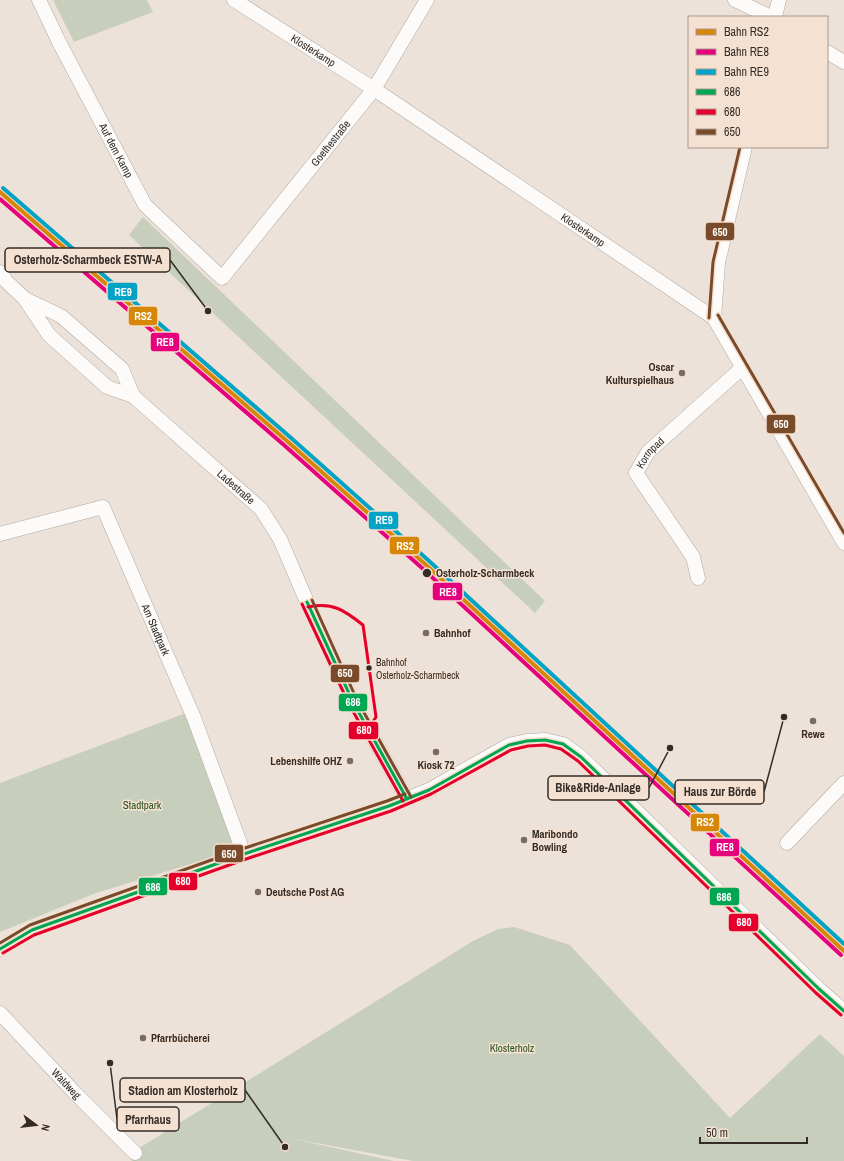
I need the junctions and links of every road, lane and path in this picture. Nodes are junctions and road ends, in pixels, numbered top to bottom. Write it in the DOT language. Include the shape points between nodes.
graph roads {
  1 [pos="39,0"];
  2 [pos="234,0"];
  3 [pos="427,0"];
  4 [pos="735,0"];
  5 [pos="779,0"];
  6 [pos="769,16"];
  7 [pos="775,16"];
  8 [pos="828,53"];
  9 [pos="844,62"];
  10 [pos="374,89"];
  11 [pos="745,148"];
  12 [pos="222,278"];
  13 [pos="2,281"];
  14 [pos="25,299"];
  15 [pos="714,318"];
  16 [pos="742,368"];
  17 [pos="133,396"];
  18 [pos="0,534"];
  19 [pos="844,543"];
  20 [pos="698,578"];
  21 [pos="844,783"];
  22 [pos="407,799"];
  23 [pos="787,843"];
  24 [pos="244,854"];
  25 [pos="0,949"];
  26 [pos="844,1011"];
  27 [pos="0,1013"];
  28 [pos="135,1153"];
  1 -- 12 [label="street, Auf dem Kamp" via="145,205"];
  2 -- 10 [label="street, Klosterkamp"];
  3 -- 10 [label="street, Goethestraße"];
  4 -- 6 [label="street"];
  5 -- 7 [label="street"];
  8 -- 9 [label="street"];
  10 -- 12 [label="street, Goethestraße"];
  10 -- 15 [label="street, Klosterkamp"];
  11 -- 15 [label="street" via="718,263"];
  13 -- 14 [label="street, Ladestraße"];
  14 -- 17 [label="street, Ladestraße" via="49,335 107,386"];
  14 -- 17 [label="street, Ladestraße" via="61,316 122,369"];
  15 -- 16 [label="street, Klosterkamp"];
  16 -- 19 [label="street, Klosterkamp"];
  16 -- 20 [label="street, Korrnpad" via="648,452 636,472 693,557"];
  17 -- 22 [label="street, Ladestraße" via="261,509 280,539 353,702"];
  18 -- 24 [label="street, Am Stadtpark" via="103,507 194,718"];
  21 -- 23 [label="street"];
  22 -- 24 [label="street"];
  22 -- 26 [label="street" via="429,790 509,745 544,740 563,744 581,757"];
  24 -- 25 [label="street" via="32,930"];
  27 -- 28 [label="street, Waldweg"];
}
